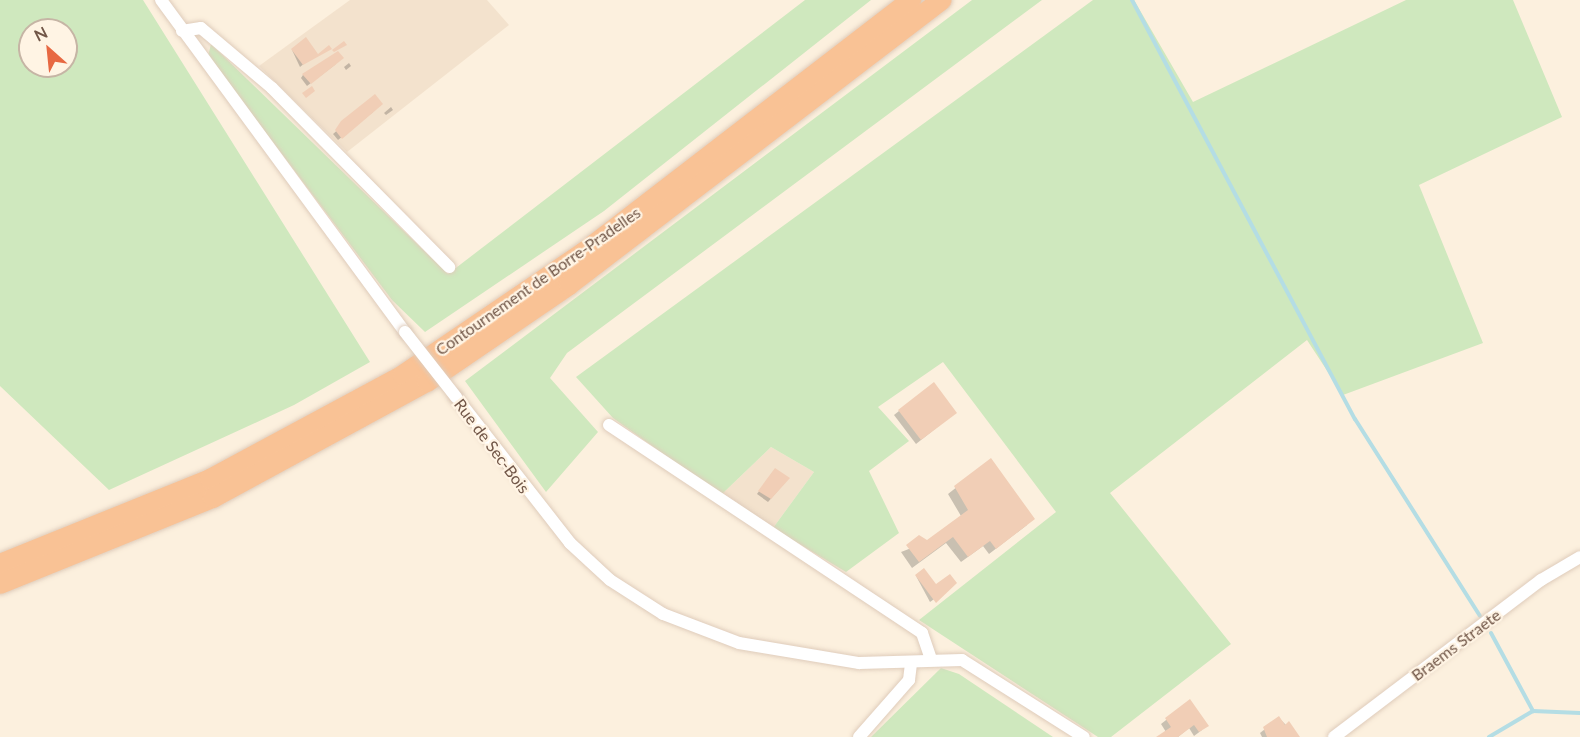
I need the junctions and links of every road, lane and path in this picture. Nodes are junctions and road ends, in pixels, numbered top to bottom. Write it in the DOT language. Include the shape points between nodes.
graph roads {
  1 [pos="161,0"];
  2 [pos="911,0"];
  3 [pos="942,0"];
  4 [pos="182,31"];
  5 [pos="449,267"];
  6 [pos="609,425"];
  7 [pos="1580,557"];
  8 [pos="0,564"];
  9 [pos="0,584"];
  10 [pos="931,659"];
  11 [pos="911,664"];
  12 [pos="859,737"];
  13 [pos="1084,737"];
  14 [pos="1334,737"];
  1 -- 4 [label="street, Rue de Sec-Bois"];
  2 -- 8 [label="highway, Contournement de Borre-Pradelles" via="584,252 403,375 210,479"];
  3 -- 9 [label="highway" via="576,280 419,387 213,498"];
  4 -- 5 [label="street" via="201,28 272,88"];
  4 -- 11 [label="street, Rue de Sec-Bois, bridge" via="405,332 570,543 641,601 739,643 868,664"];
  6 -- 10 [label="street" via="922,633"];
  7 -- 14 [label="street, Braems Straete"];
  10 -- 11 [label="street, Rue de Sec-Bois"];
  10 -- 13 [label="street, Rue de Sec-Bois" via="972,664"];
  11 -- 12 [label="street" via="909,680"];
}
